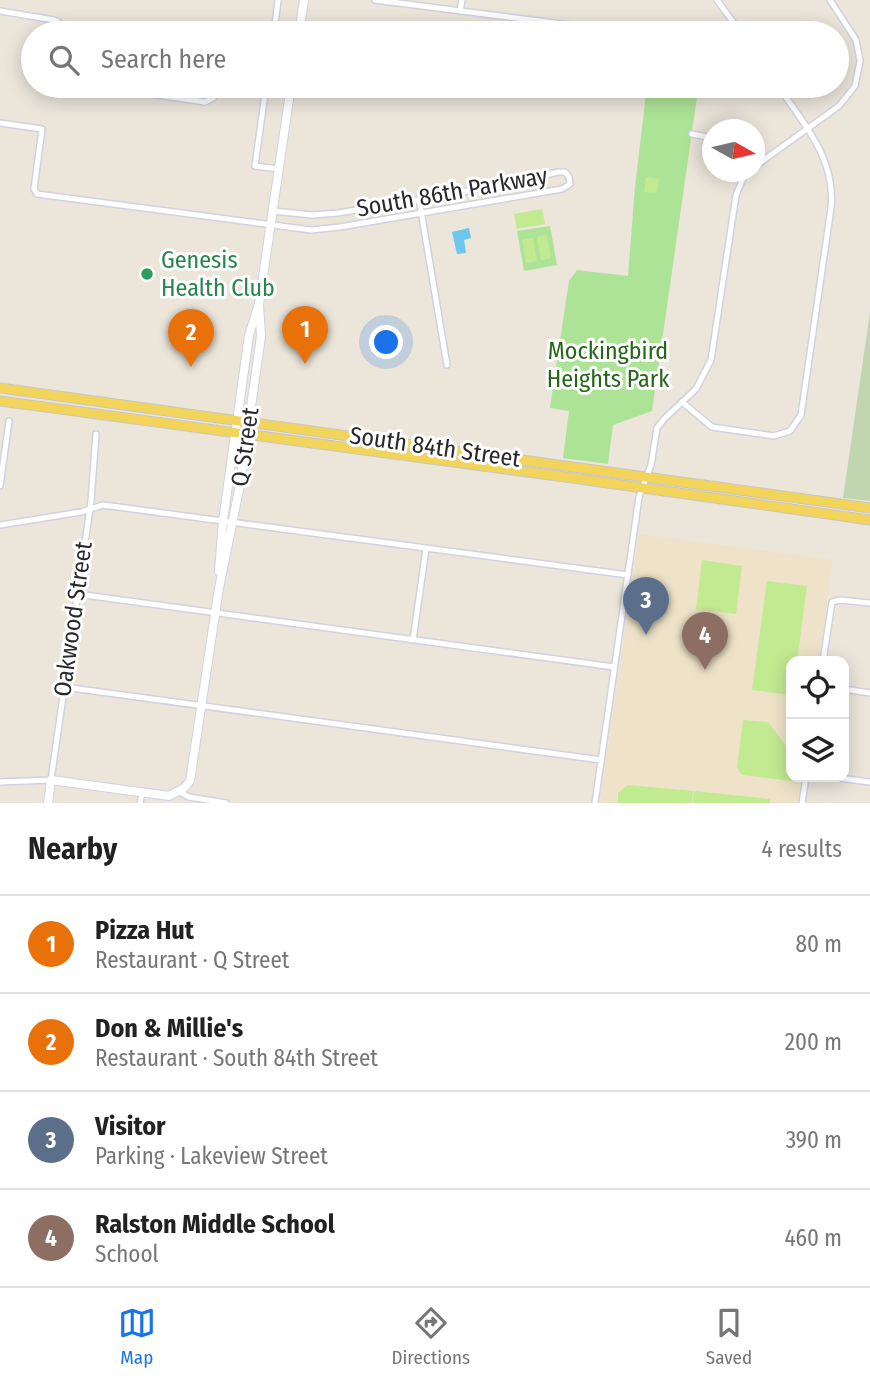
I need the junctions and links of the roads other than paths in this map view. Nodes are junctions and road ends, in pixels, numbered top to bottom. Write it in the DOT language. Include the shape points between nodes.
graph roads {
  1 [pos="278,0"];
  2 [pos="304,0"];
  3 [pos="375,0"];
  4 [pos="462,0"];
  5 [pos="717,0"];
  6 [pos="830,0"];
  7 [pos="0,11"];
  8 [pos="460,11"];
  9 [pos="56,21"];
  10 [pos="275,21"];
  11 [pos="301,21"];
  12 [pos="539,21"];
  13 [pos="732,21"];
  14 [pos="844,21"];
  15 [pos="849,29"];
  16 [pos="849,96"];
  17 [pos="194,98"];
  18 [pos="212,98"];
  19 [pos="264,98"];
  20 [pos="289,98"];
  21 [pos="786,98"];
  22 [pos="846,98"];
  23 [pos="0,122"];
  24 [pos="807,128"];
  25 [pos="692,134"];
  26 [pos="702,136"];
  27 [pos="765,159"];
  28 [pos="279,169"];
  29 [pos="526,180"];
  30 [pos="741,182"];
  31 [pos="453,194"];
  32 [pos="528,195"];
  33 [pos="419,199"];
  34 [pos="457,208"];
  35 [pos="273,211"];
  36 [pos="350,211"];
  37 [pos="302,214"];
  38 [pos="420,214"];
  39 [pos="352,225"];
  40 [pos="271,226"];
  41 [pos="301,228"];
  42 [pos="259,304"];
  43 [pos="447,365"];
  44 [pos="0,388"];
  45 [pos="0,401"];
  46 [pos="682,402"];
  47 [pos="9,421"];
  48 [pos="237,421"];
  49 [pos="248,422"];
  50 [pos="235,433"];
  51 [pos="96,434"];
  52 [pos="247,435"];
  53 [pos="647,476"];
  54 [pos="0,486"];
  55 [pos="642,488"];
  56 [pos="870,508"];
  57 [pos="89,509"];
  58 [pos="223,520"];
  59 [pos="870,520"];
  60 [pos="233,522"];
  61 [pos="0,525"];
  62 [pos="426,549"];
  63 [pos="628,575"];
  64 [pos="219,588"];
  65 [pos="77,594"];
  66 [pos="870,603"];
  67 [pos="216,614"];
  68 [pos="413,640"];
  69 [pos="823,656"];
  70 [pos="614,667"];
  71 [pos="64,687"];
  72 [pos="849,690"];
  73 [pos="870,693"];
  74 [pos="202,706"];
  75 [pos="601,760"];
  76 [pos="849,779"];
  77 [pos="51,780"];
  78 [pos="0,782"];
  79 [pos="805,782"];
  80 [pos="870,782"];
  81 [pos="178,791"];
  82 [pos="142,793"];
  83 [pos="48,803"];
  84 [pos="140,803"];
  85 [pos="226,803"];
  86 [pos="594,803"];
  87 [pos="802,803"];
  1 -- 10 [label="street"];
  2 -- 11 [label="main road"];
  3 -- 8 [label="street"];
  4 -- 8 [label="street"];
  5 -- 13 [label="street"];
  6 -- 14 [label="street"];
  7 -- 9 [label="street"];
  8 -- 12 [label="street"];
  15 -- 16 [label="street" via="856,40 859,67"];
  17 -- 18 [label="street"];
  19 -- 28 [label="street" via="255,166"];
  20 -- 28 [label="main road, Q Street"];
  21 -- 24 [label="street"];
  22 -- 24 [label="street"];
  23 -- 40 [label="street, South 86th Parkway" via="41,130 34,192"];
  24 -- 27 [label="street"];
  24 -- 46 [label="street" via="826,163 832,197 801,415 790,431 774,436 717,429"];
  25 -- 26 [label="street"];
  28 -- 35 [label="main road, Q Street"];
  29 -- 31 [label="street, South 86th Parkway"];
  29 -- 32 [label="street"];
  29 -- 32 [label="street, South 86th Parkway" via="565,172 570,184"];
  30 -- 46 [label="street" via="711,360 701,382"];
  31 -- 33 [label="street, South 86th Parkway"];
  31 -- 34 [label="street"];
  32 -- 34 [label="street, South 86th Parkway"];
  33 -- 36 [label="street, South 86th Parkway"];
  33 -- 38 [label="street"];
  34 -- 38 [label="street, South 86th Parkway"];
  35 -- 37 [label="street, South 86th Parkway"];
  35 -- 40 [label="main road, Q Street"];
  36 -- 37 [label="street, South 86th Parkway"];
  36 -- 39 [label="street"];
  37 -- 41 [label="street"];
  38 -- 39 [label="street, South 86th Parkway"];
  38 -- 43 [label="street"];
  39 -- 41 [label="street, South 86th Parkway"];
  40 -- 41 [label="street, South 86th Parkway"];
  40 -- 42 [label="main road, Q Street"];
  42 -- 48 [label="main road, Q Street" via="249,335"];
  42 -- 49 [label="main road, Q Street" via="261,336"];
  44 -- 48 [label="main road, South 84th Street"];
  45 -- 50 [label="main road, South 84th Street"];
  46 -- 53 [label="street" via="657,428"];
  47 -- 54 [label="street"];
  48 -- 49 [label="main road, South 84th Street"];
  48 -- 50 [label="main road, Q Street"];
  49 -- 52 [label="main road, Q Street"];
  49 -- 53 [label="main road, South 84th Street"];
  50 -- 52 [label="main road, South 84th Street"];
  50 -- 58 [label="main road, Q Street"];
  51 -- 57 [label="street, Oakwood Street"];
  52 -- 55 [label="main road, South 84th Street"];
  52 -- 60 [label="main road, Q Street"];
  53 -- 55 [label="street"];
  53 -- 56 [label="main road, South 84th Street"];
  55 -- 59 [label="main road, South 84th Street"];
  55 -- 63 [label="street"];
  57 -- 58 [label="street" via="103,505"];
  57 -- 61 [label="street"];
  57 -- 65 [label="street, Oakwood Street"];
  58 -- 60 [label="street"];
  58 -- 64 [label="main road, Q Street"];
  60 -- 62 [label="street"];
  60 -- 64 [label="main road, Q Street"];
  62 -- 63 [label="street"];
  62 -- 68 [label="street"];
  63 -- 70 [label="street"];
  64 -- 67 [label="main road, Q Street"];
  65 -- 67 [label="street"];
  65 -- 71 [label="street, Oakwood Street"];
  66 -- 69 [label="street" via="834,600"];
  67 -- 68 [label="street"];
  67 -- 74 [label="main road, Q Street"];
  68 -- 70 [label="street"];
  70 -- 75 [label="street"];
  71 -- 74 [label="street"];
  71 -- 77 [label="street, Oakwood Street"];
  72 -- 73 [label="street"];
  74 -- 75 [label="street"];
  74 -- 81 [label="main road, Q Street" via="192,775"];
  75 -- 86 [label="street"];
  76 -- 80 [label="street"];
  77 -- 78 [label="street"];
  77 -- 82 [label="main road"];
  77 -- 83 [label="main road, Oakwood Street"];
  79 -- 87 [label="street"];
  81 -- 82 [label="main road" via="169,796"];
  81 -- 85 [label="street"];
  82 -- 84 [label="street"];
}
